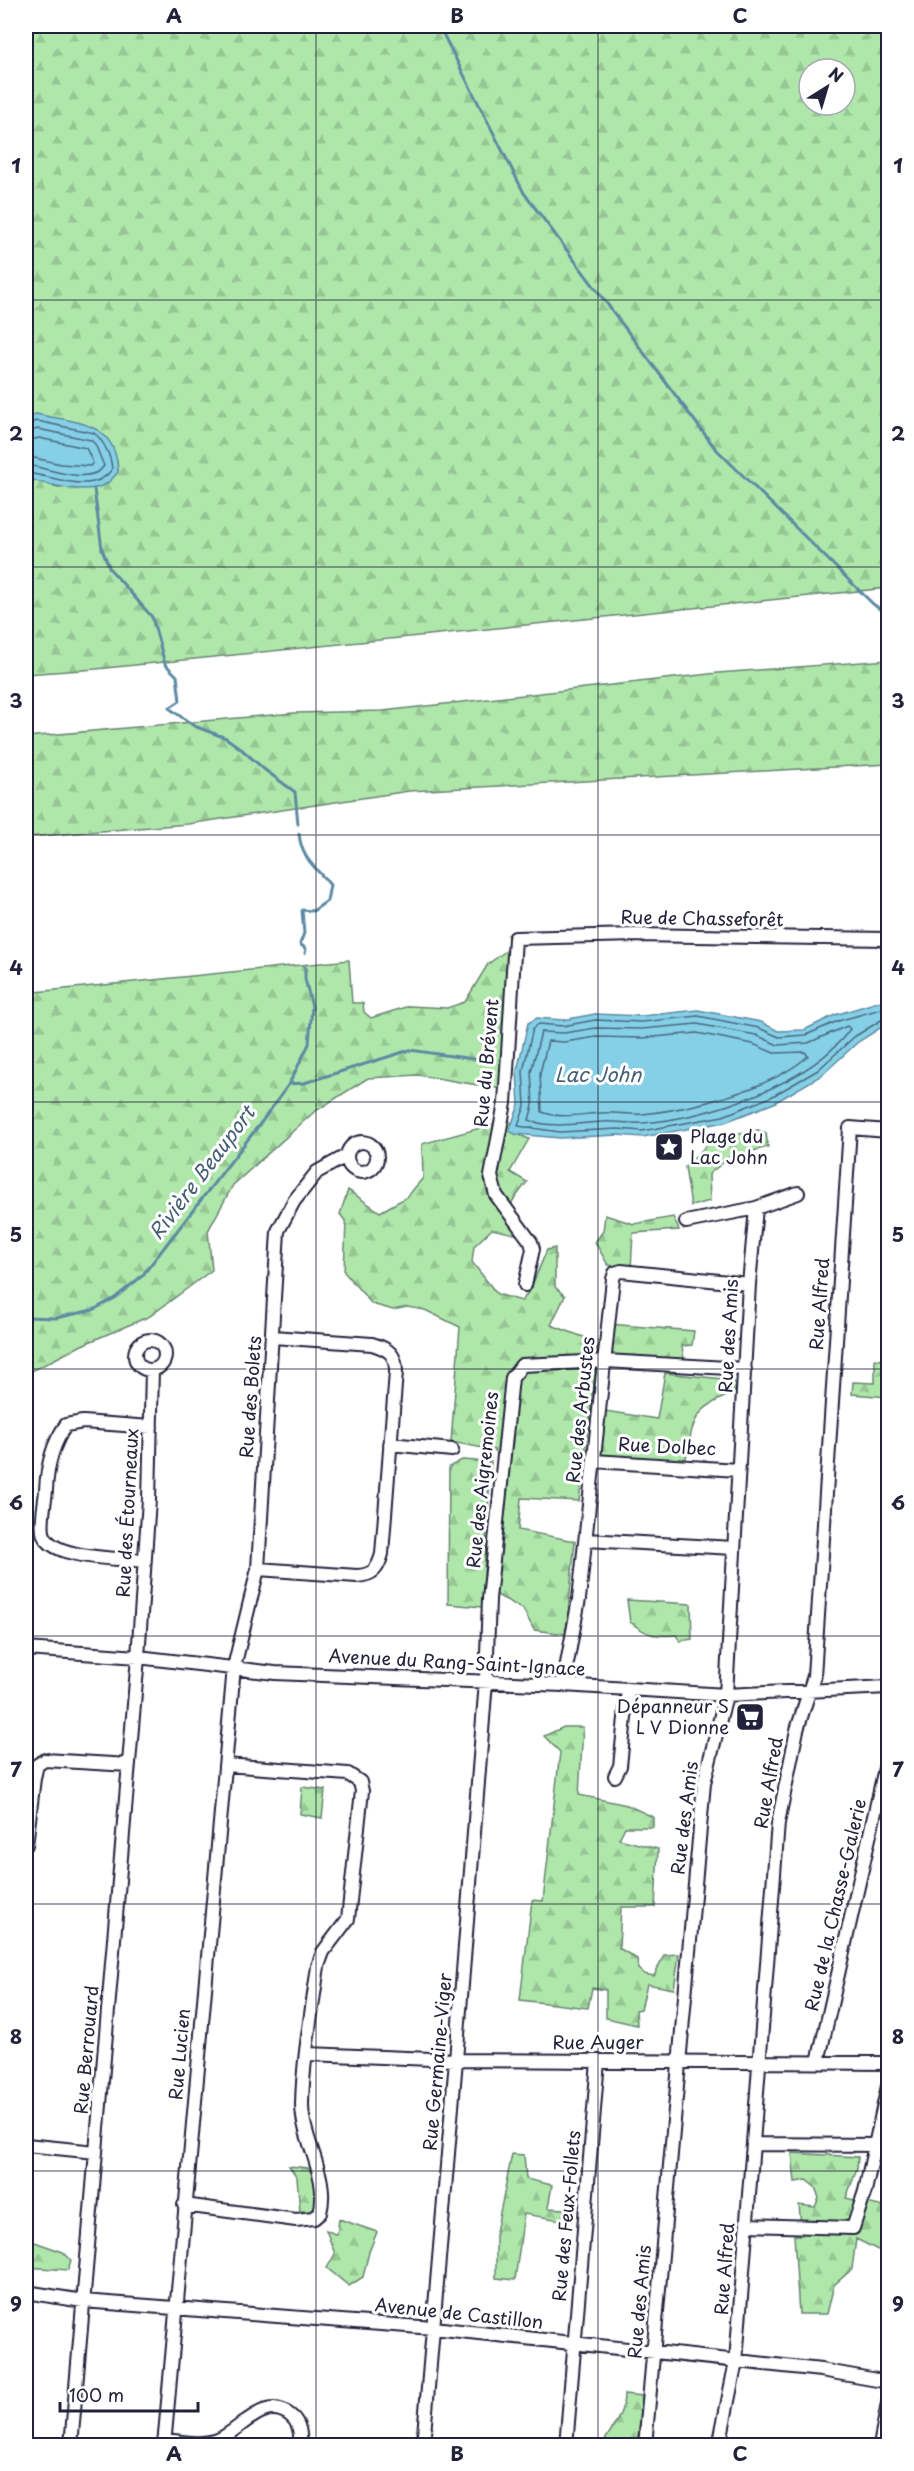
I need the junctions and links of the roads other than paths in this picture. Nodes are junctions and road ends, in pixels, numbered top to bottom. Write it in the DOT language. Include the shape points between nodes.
graph roads {
  1 [pos="515,938"];
  2 [pos="888,939"];
  3 [pos="888,1131"];
  4 [pos="346,1155"];
  5 [pos="798,1193"];
  6 [pos="756,1208"];
  7 [pos="686,1222"];
  8 [pos="749,1284"];
  9 [pos="525,1285"];
  10 [pos="273,1337"];
  11 [pos="606,1361"];
  12 [pos="745,1369"];
  13 [pos="152,1371"];
  14 [pos="151,1427"];
  15 [pos="390,1444"];
  16 [pos="452,1450"];
  17 [pos="594,1461"];
  18 [pos="738,1470"];
  19 [pos="586,1540"];
  20 [pos="734,1548"];
  21 [pos="144,1561"];
  22 [pos="258,1569"];
  23 [pos="26,1649"];
  24 [pos="138,1657"];
  25 [pos="234,1667"];
  26 [pos="486,1681"];
  27 [pos="563,1685"];
  28 [pos="888,1688"];
  29 [pos="628,1689"];
  30 [pos="809,1691"];
  31 [pos="726,1695"];
  32 [pos="888,1755"];
  33 [pos="129,1765"];
  34 [pos="225,1765"];
  35 [pos="615,1776"];
  36 [pos="26,1845"];
  37 [pos="308,2054"];
  38 [pos="456,2060"];
  39 [pos="598,2061"];
  40 [pos="680,2061"];
  41 [pos="761,2062"];
  42 [pos="818,2062"];
  43 [pos="888,2063"];
  44 [pos="888,2086"];
  45 [pos="754,2144"];
  46 [pos="26,2145"];
  47 [pos="875,2145"];
  48 [pos="96,2152"];
  49 [pos="184,2205"];
  50 [pos="747,2225"];
  51 [pos="26,2292"];
  52 [pos="84,2301"];
  53 [pos="176,2308"];
  54 [pos="434,2328"];
  55 [pos="574,2343"];
  56 [pos="653,2352"];
  57 [pos="736,2361"];
  58 [pos="888,2382"];
  59 [pos="888,2403"];
  60 [pos="164,2443"];
  61 [pos="71,2445"];
  62 [pos="300,2445"];
  63 [pos="423,2445"];
  64 [pos="566,2445"];
  65 [pos="645,2445"];
  66 [pos="719,2445"];
  67 [pos="880,2445"];
  1 -- 2 [label="street, Rue de Chasseforêt" via="636,935"];
  1 -- 9 [label="street, Rue du Brévent" via="505,1103 491,1176 496,1195 531,1242 533,1250"];
  3 -- 30 [label="street, Rue Alfred" via="850,1128 814,1676"];
  4 -- 10 [label="street, Rue des Bolets" via="317,1172 294,1201 278,1231"];
  5 -- 6 [label="street"];
  6 -- 7 [label="street"];
  6 -- 8 [label="street, Rue des Amis"];
  8 -- 11 [label="street, Rue des Arbustes" via="615,1273"];
  8 -- 12 [label="street, Rue des Amis"];
  10 -- 15 [label="street" via="372,1344 392,1353 396,1372"];
  10 -- 22 [label="street, Rue des Bolets"];
  11 -- 12 [label="street, Rue des Aigremoines"];
  11 -- 17 [label="street, Rue des Arbustes"];
  11 -- 26 [label="street, Rue des Aigremoines" via="522,1365 512,1378 489,1599"];
  12 -- 18 [label="street, Rue des Amis"];
  13 -- 14 [label="street, Rue des Étourneaux"];
  14 -- 21 [label="street, Rue des Étourneaux"];
  14 -- 21 [label="street" via="83,1422 66,1425 57,1437 46,1482 43,1532 51,1545 67,1553"];
  15 -- 16 [label="street"];
  15 -- 22 [label="street" via="382,1554 374,1572 357,1576"];
  17 -- 18 [label="street, Rue Dolbec"];
  17 -- 19 [label="street, Rue des Arbustes"];
  18 -- 20 [label="street, Rue des Amis"];
  19 -- 20 [label="street"];
  19 -- 27 [label="street, Rue des Arbustes"];
  20 -- 31 [label="street, Rue des Amis"];
  21 -- 24 [label="street, Rue des Étourneaux"];
  22 -- 25 [label="street, Rue des Bolets"];
  23 -- 24 [label="street, Avenue du Rang-Saint-Ignace"];
  24 -- 25 [label="street, Avenue du Rang-Saint-Ignace"];
  24 -- 33 [label="street, Rue Berrouard"];
  25 -- 26 [label="street, Avenue du Rang-Saint-Ignace" via="275,1673"];
  25 -- 34 [label="street, Rue Lucien"];
  26 -- 27 [label="street, Avenue du Rang-Saint-Ignace"];
  26 -- 38 [label="street, Rue Germaine-Viger"];
  27 -- 29 [label="street, Avenue du Rang-Saint-Ignace"];
  28 -- 30 [label="street, Avenue du Rang-Saint-Ignace"];
  29 -- 31 [label="street, Avenue du Rang-Saint-Ignace"];
  29 -- 35 [label="street" via="620,1766"];
  30 -- 31 [label="street, Avenue du Rang-Saint-Ignace"];
  30 -- 41 [label="street, Rue Alfred" via="778,1823"];
  31 -- 40 [label="street, Rue des Amis" via="704,1783"];
  32 -- 42 [label="street, Rue de la Chasse-Galerie"];
  33 -- 36 [label="street" via="45,1760 37,1766"];
  33 -- 48 [label="street, Rue Berrouard"];
  34 -- 37 [label="street" via="339,1773 356,1777 360,1782 351,1905 348,1919 323,1952 318,1966"];
  34 -- 49 [label="street, Rue Lucien"];
  37 -- 38 [label="street, Rue Auger"];
  37 -- 49 [label="street" via="302,2105 322,2184 320,2213 314,2218 296,2220"];
  38 -- 39 [label="street, Rue Auger"];
  38 -- 54 [label="street, Rue Germaine-Viger"];
  39 -- 40 [label="street, Rue Auger"];
  39 -- 55 [label="street, Rue des Feux-Follets"];
  40 -- 41 [label="street, Rue Auger"];
  40 -- 56 [label="street, Rue des Amis"];
  41 -- 42 [label="street, Rue Auger"];
  41 -- 45 [label="street, Rue Alfred"];
  42 -- 43 [label="street, Rue Auger"];
  44 -- 47 [label="street"];
  45 -- 47 [label="street"];
  45 -- 50 [label="street, Rue Alfred"];
  46 -- 48 [label="street"];
  47 -- 50 [label="street" via="853,2228"];
  48 -- 52 [label="street, Rue Berrouard"];
  49 -- 53 [label="street, Rue Lucien"];
  50 -- 57 [label="street, Rue Alfred"];
  51 -- 52 [label="street, Avenue de Castillon"];
  52 -- 53 [label="street, Avenue de Castillon"];
  52 -- 61 [label="street, Rue Berrouard"];
  53 -- 54 [label="street, Avenue de Castillon"];
  53 -- 60 [label="street, Rue Lucien"];
  54 -- 55 [label="street, Avenue de Castillon"];
  54 -- 63 [label="street, Rue Germaine-Viger"];
  55 -- 56 [label="street, Avenue de Castillon"];
  55 -- 64 [label="street, Rue des Feux-Follets"];
  56 -- 57 [label="street, Avenue de Castillon"];
  56 -- 65 [label="street, Rue des Amis"];
  57 -- 58 [label="street, Avenue de Castillon"];
  57 -- 66 [label="street, Rue Alfred"];
  59 -- 67 [label="street"];
  60 -- 62 [label="street" via="212,2442 262,2410 271,2409 296,2419"];
}
